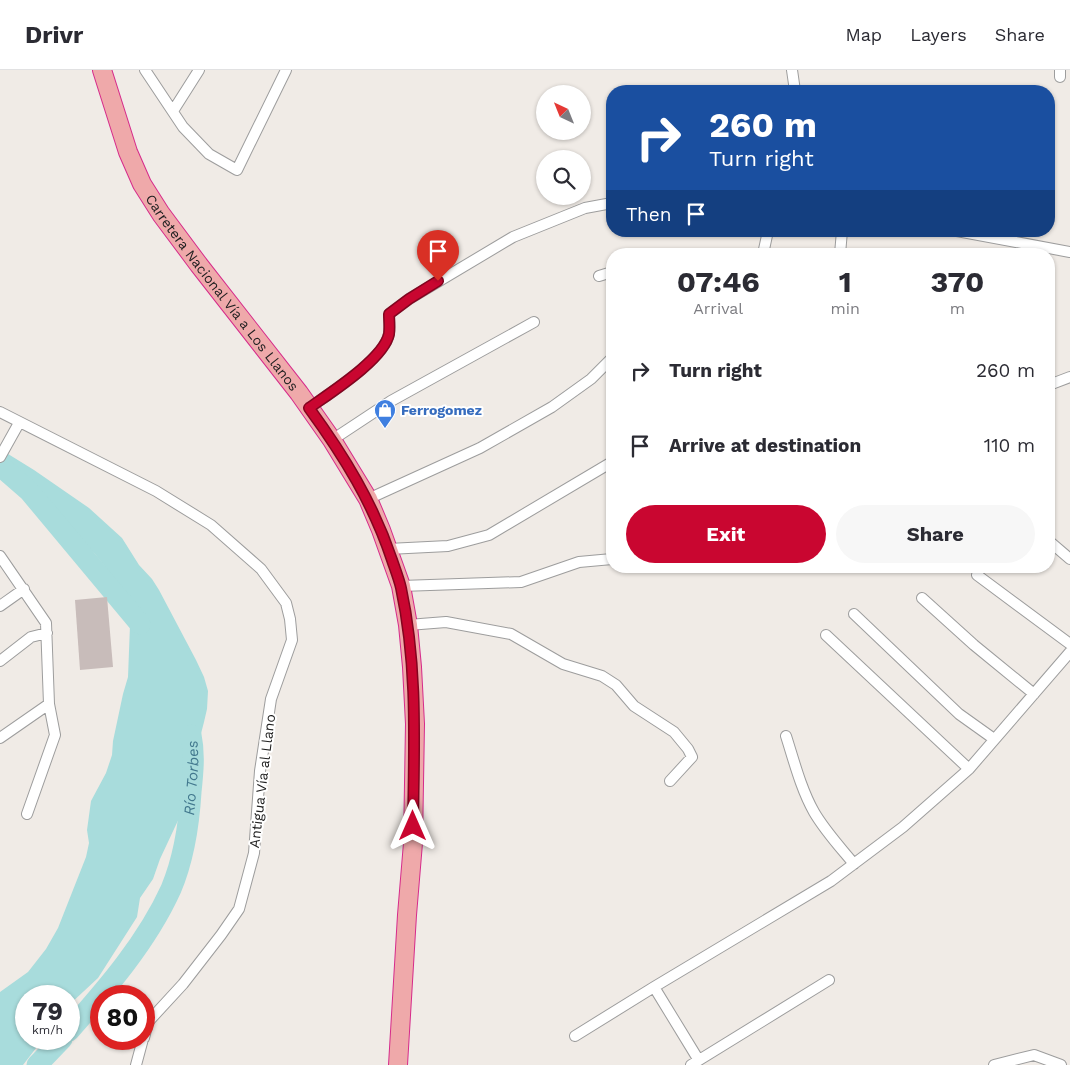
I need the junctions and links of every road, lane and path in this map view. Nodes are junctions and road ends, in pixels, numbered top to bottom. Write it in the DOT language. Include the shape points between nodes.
graph roads {
  1 [pos="102,70"];
  2 [pos="145,70"];
  3 [pos="199,70"];
  4 [pos="286,70"];
  5 [pos="792,70"];
  6 [pos="794,85"];
  7 [pos="173,111"];
  8 [pos="606,204"];
  9 [pos="989,237"];
  10 [pos="1048,248"];
  11 [pos="1055,249"];
  12 [pos="1070,252"];
  13 [pos="606,274"];
  14 [pos="599,276"];
  15 [pos="534,322"];
  16 [pos="606,364"];
  17 [pos="1070,377"];
  18 [pos="1055,383"];
  19 [pos="309,408"];
  20 [pos="0,412"];
  21 [pos="19,423"];
  22 [pos="332,440"];
  23 [pos="0,458"];
  24 [pos="606,466"];
  25 [pos="368,499"];
  26 [pos="1055,546"];
  27 [pos="388,549"];
  28 [pos="0,556"];
  29 [pos="1070,559"];
  30 [pos="606,560"];
  31 [pos="977,575"];
  32 [pos="401,586"];
  33 [pos="24,589"];
  34 [pos="922,598"];
  35 [pos="0,606"];
  36 [pos="854,614"];
  37 [pos="408,625"];
  38 [pos="46,633"];
  39 [pos="826,634"];
  40 [pos="1070,644"];
  41 [pos="1070,652"];
  42 [pos="0,660"];
  43 [pos="1034,694"];
  44 [pos="49,704"];
  45 [pos="786,736"];
  46 [pos="0,738"];
  47 [pos="994,739"];
  48 [pos="969,769"];
  49 [pos="670,781"];
  50 [pos="28,814"];
  51 [pos="854,864"];
  52 [pos="829,980"];
  53 [pos="654,987"];
  54 [pos="155,1014"];
  55 [pos="575,1036"];
  56 [pos="140,1050"];
  57 [pos="694,1062"];
  58 [pos="136,1065"];
  59 [pos="398,1065"];
  60 [pos="994,1065"];
  61 [pos="1061,1065"];
  1 -- 19 [label="highway, Carretera Nacional Vía a Los Llanos" via="128,152 161,214"];
  2 -- 7 [label="street"];
  3 -- 7 [label="street"];
  4 -- 7 [label="street" via="237,170 209,154 183,127"];
  5 -- 6 [label="street"];
  8 -- 19 [label="street" via="585,208 513,237 409,299 389,314 389,335 379,351 354,377"];
  9 -- 10 [label="street"];
  11 -- 12 [label="street"];
  13 -- 14 [label="street"];
  15 -- 22 [label="street" via="391,400"];
  16 -- 25 [label="street" via="591,379 536,416 480,448"];
  17 -- 18 [label="street"];
  19 -- 22 [label="highway, Carretera Nacional Vía a Los Llanos"];
  20 -- 21 [label="street, Antigua Vía al Llano"];
  21 -- 23 [label="street"];
  21 -- 54 [label="street, Antigua Vía al Llano" via="148,487 211,525 261,569 286,603 290,619 292,640 271,699 260,771 254,853 239,909 221,936"];
  22 -- 25 [label="highway, Carretera Nacional Vía a Los Llanos"];
  24 -- 27 [label="street" via="489,535 448,546"];
  25 -- 27 [label="highway, Carretera Nacional Vía a Los Llanos"];
  26 -- 29 [label="street"];
  27 -- 32 [label="highway, Carretera Nacional Vía a Los Llanos"];
  28 -- 33 [label="street"];
  30 -- 32 [label="street" via="579,562 521,582"];
  31 -- 40 [label="street"];
  32 -- 37 [label="highway, Carretera Nacional Vía a Los Llanos"];
  33 -- 35 [label="street"];
  33 -- 38 [label="street" via="46,623"];
  34 -- 43 [label="street"];
  36 -- 47 [label="street" via="959,714"];
  37 -- 49 [label="street" via="446,622 511,634 562,664 602,676 634,706 674,732 688,749 692,757"];
  37 -- 59 [label="highway, Carretera Nacional Vía a Los Llanos" via="415,724 413,843"];
  38 -- 42 [label="street" via="31,637"];
  38 -- 44 [label="street"];
  39 -- 48 [label="street"];
  41 -- 43 [label="street"];
  43 -- 47 [label="street"];
  44 -- 46 [label="street"];
  44 -- 50 [label="street" via="55,735"];
  45 -- 51 [label="street" via="800,782 814,812"];
  47 -- 48 [label="street"];
  48 -- 51 [label="street" via="903,827"];
  51 -- 53 [label="street"];
  52 -- 57 [label="street"];
  53 -- 55 [label="street"];
  53 -- 57 [label="street"];
  56 -- 58 [label="street, Antigua Vía al Llano"];
  60 -- 61 [label="street" via="1034,1055"];
}
